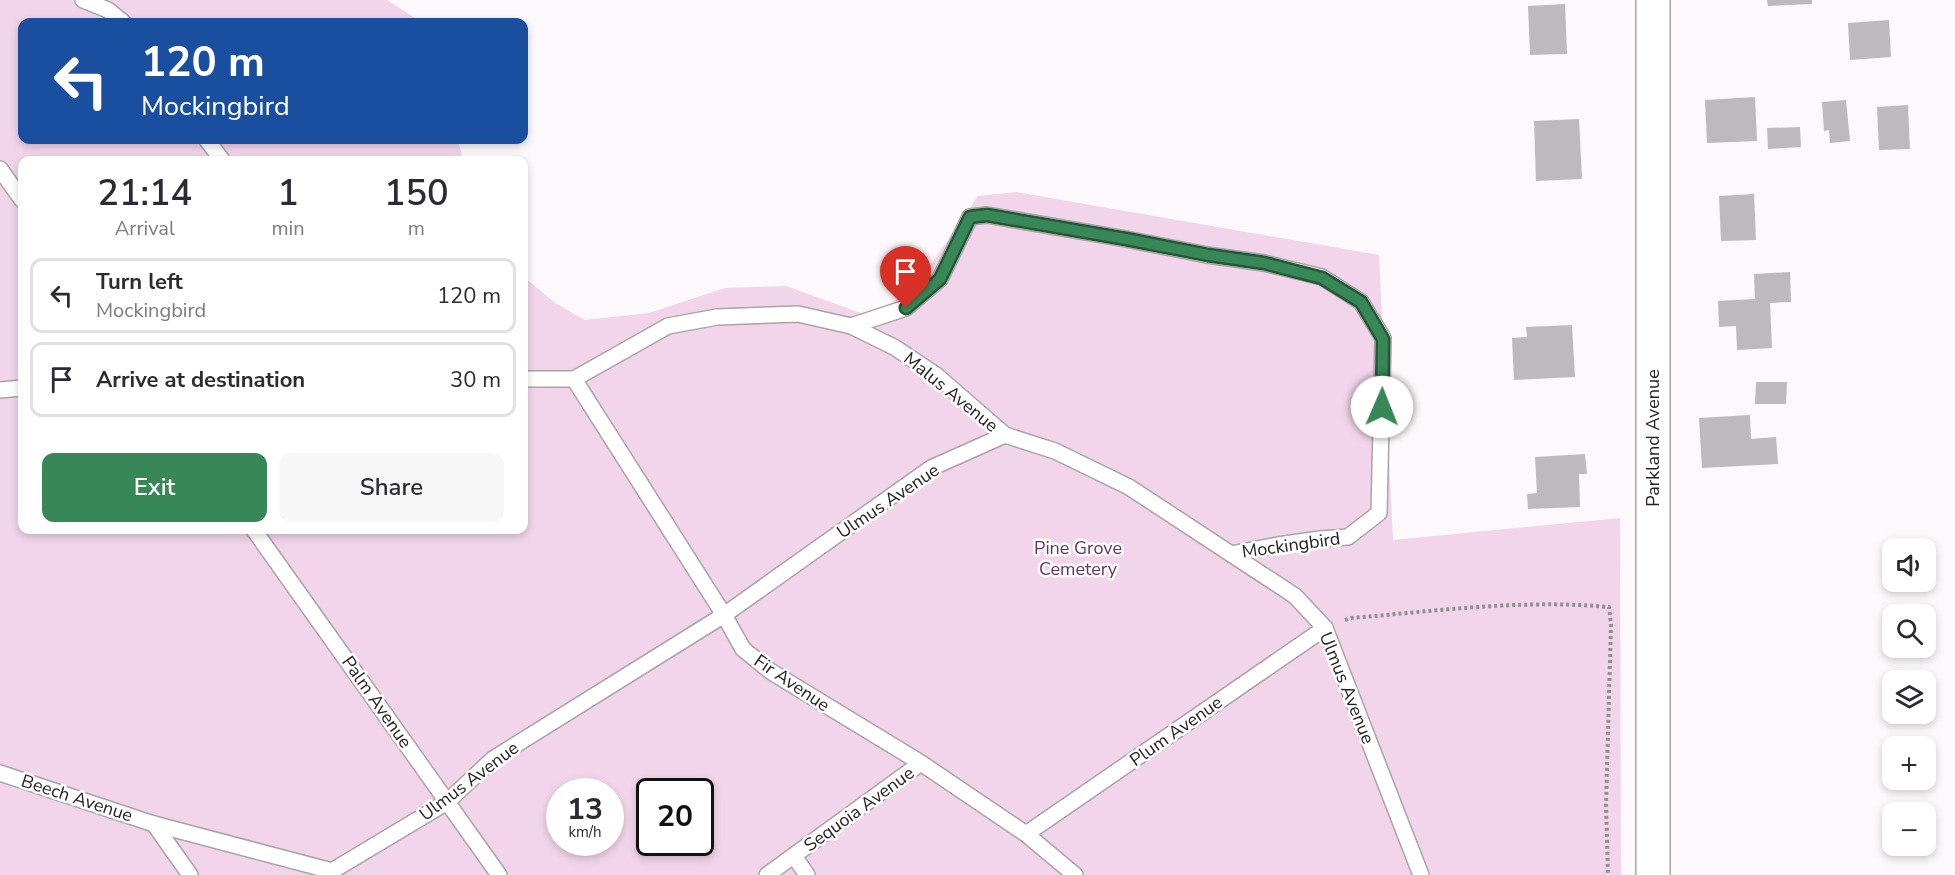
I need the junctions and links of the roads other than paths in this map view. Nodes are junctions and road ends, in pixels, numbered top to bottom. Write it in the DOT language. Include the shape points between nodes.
graph roads {
  1 [pos="83,0"];
  2 [pos="1653,0"];
  3 [pos="118,18"];
  4 [pos="0,169"];
  5 [pos="18,194"];
  6 [pos="851,326"];
  7 [pos="528,379"];
  8 [pos="574,379"];
  9 [pos="18,388"];
  10 [pos="0,390"];
  11 [pos="1005,435"];
  12 [pos="257,534"];
  13 [pos="1231,554"];
  14 [pos="724,615"];
  15 [pos="1325,628"];
  16 [pos="921,763"];
  17 [pos="0,773"];
  18 [pos="447,802"];
  19 [pos="154,824"];
  20 [pos="1026,834"];
  21 [pos="794,856"];
  22 [pos="331,873"];
  23 [pos="190,875"];
  24 [pos="499,875"];
  25 [pos="767,875"];
  26 [pos="807,875"];
  27 [pos="1075,875"];
  28 [pos="1421,875"];
  29 [pos="1653,875"];
  1 -- 3 [label="lane"];
  2 -- 29 [label="main road, Parkland Avenue"];
  4 -- 5 [label="lane"];
  6 -- 8 [label="lane, Malus Avenue" via="798,314 717,316 668,326"];
  6 -- 11 [label="lane, Malus Avenue" via="894,347 936,375"];
  6 -- 13 [label="lane, Mockingbird" via="906,308 940,279 970,217 987,215 1264,263 1322,278 1361,302 1383,339 1379,513 1348,537"];
  7 -- 8 [label="lane, Malus Avenue"];
  8 -- 14 [label="lane, Fir Avenue"];
  9 -- 10 [label="lane"];
  11 -- 13 [label="lane, Ulmus Avenue" via="1054,451 1129,486"];
  11 -- 14 [label="lane, Ulmus Avenue" via="931,468"];
  12 -- 18 [label="lane, Palm Avenue"];
  13 -- 15 [label="lane, Ulmus Avenue" via="1294,596"];
  14 -- 16 [label="lane, Fir Avenue" via="743,649 770,671"];
  14 -- 18 [label="lane, Ulmus Avenue" via="493,759"];
  15 -- 20 [label="lane, Plum Avenue"];
  15 -- 28 [label="lane, Ulmus Avenue"];
  16 -- 20 [label="lane, Fir Avenue"];
  16 -- 21 [label="lane, Sequoia Avenue"];
  17 -- 19 [label="lane, Beech Avenue"];
  18 -- 22 [label="lane, Ulmus Avenue"];
  18 -- 24 [label="lane, Palm Avenue"];
  19 -- 22 [label="lane, Beech Avenue"];
  19 -- 23 [label="lane, Beech Avenue"];
  20 -- 27 [label="lane, Fir Avenue"];
  21 -- 25 [label="lane, Sequoia Avenue"];
  21 -- 26 [label="lane"];
}
